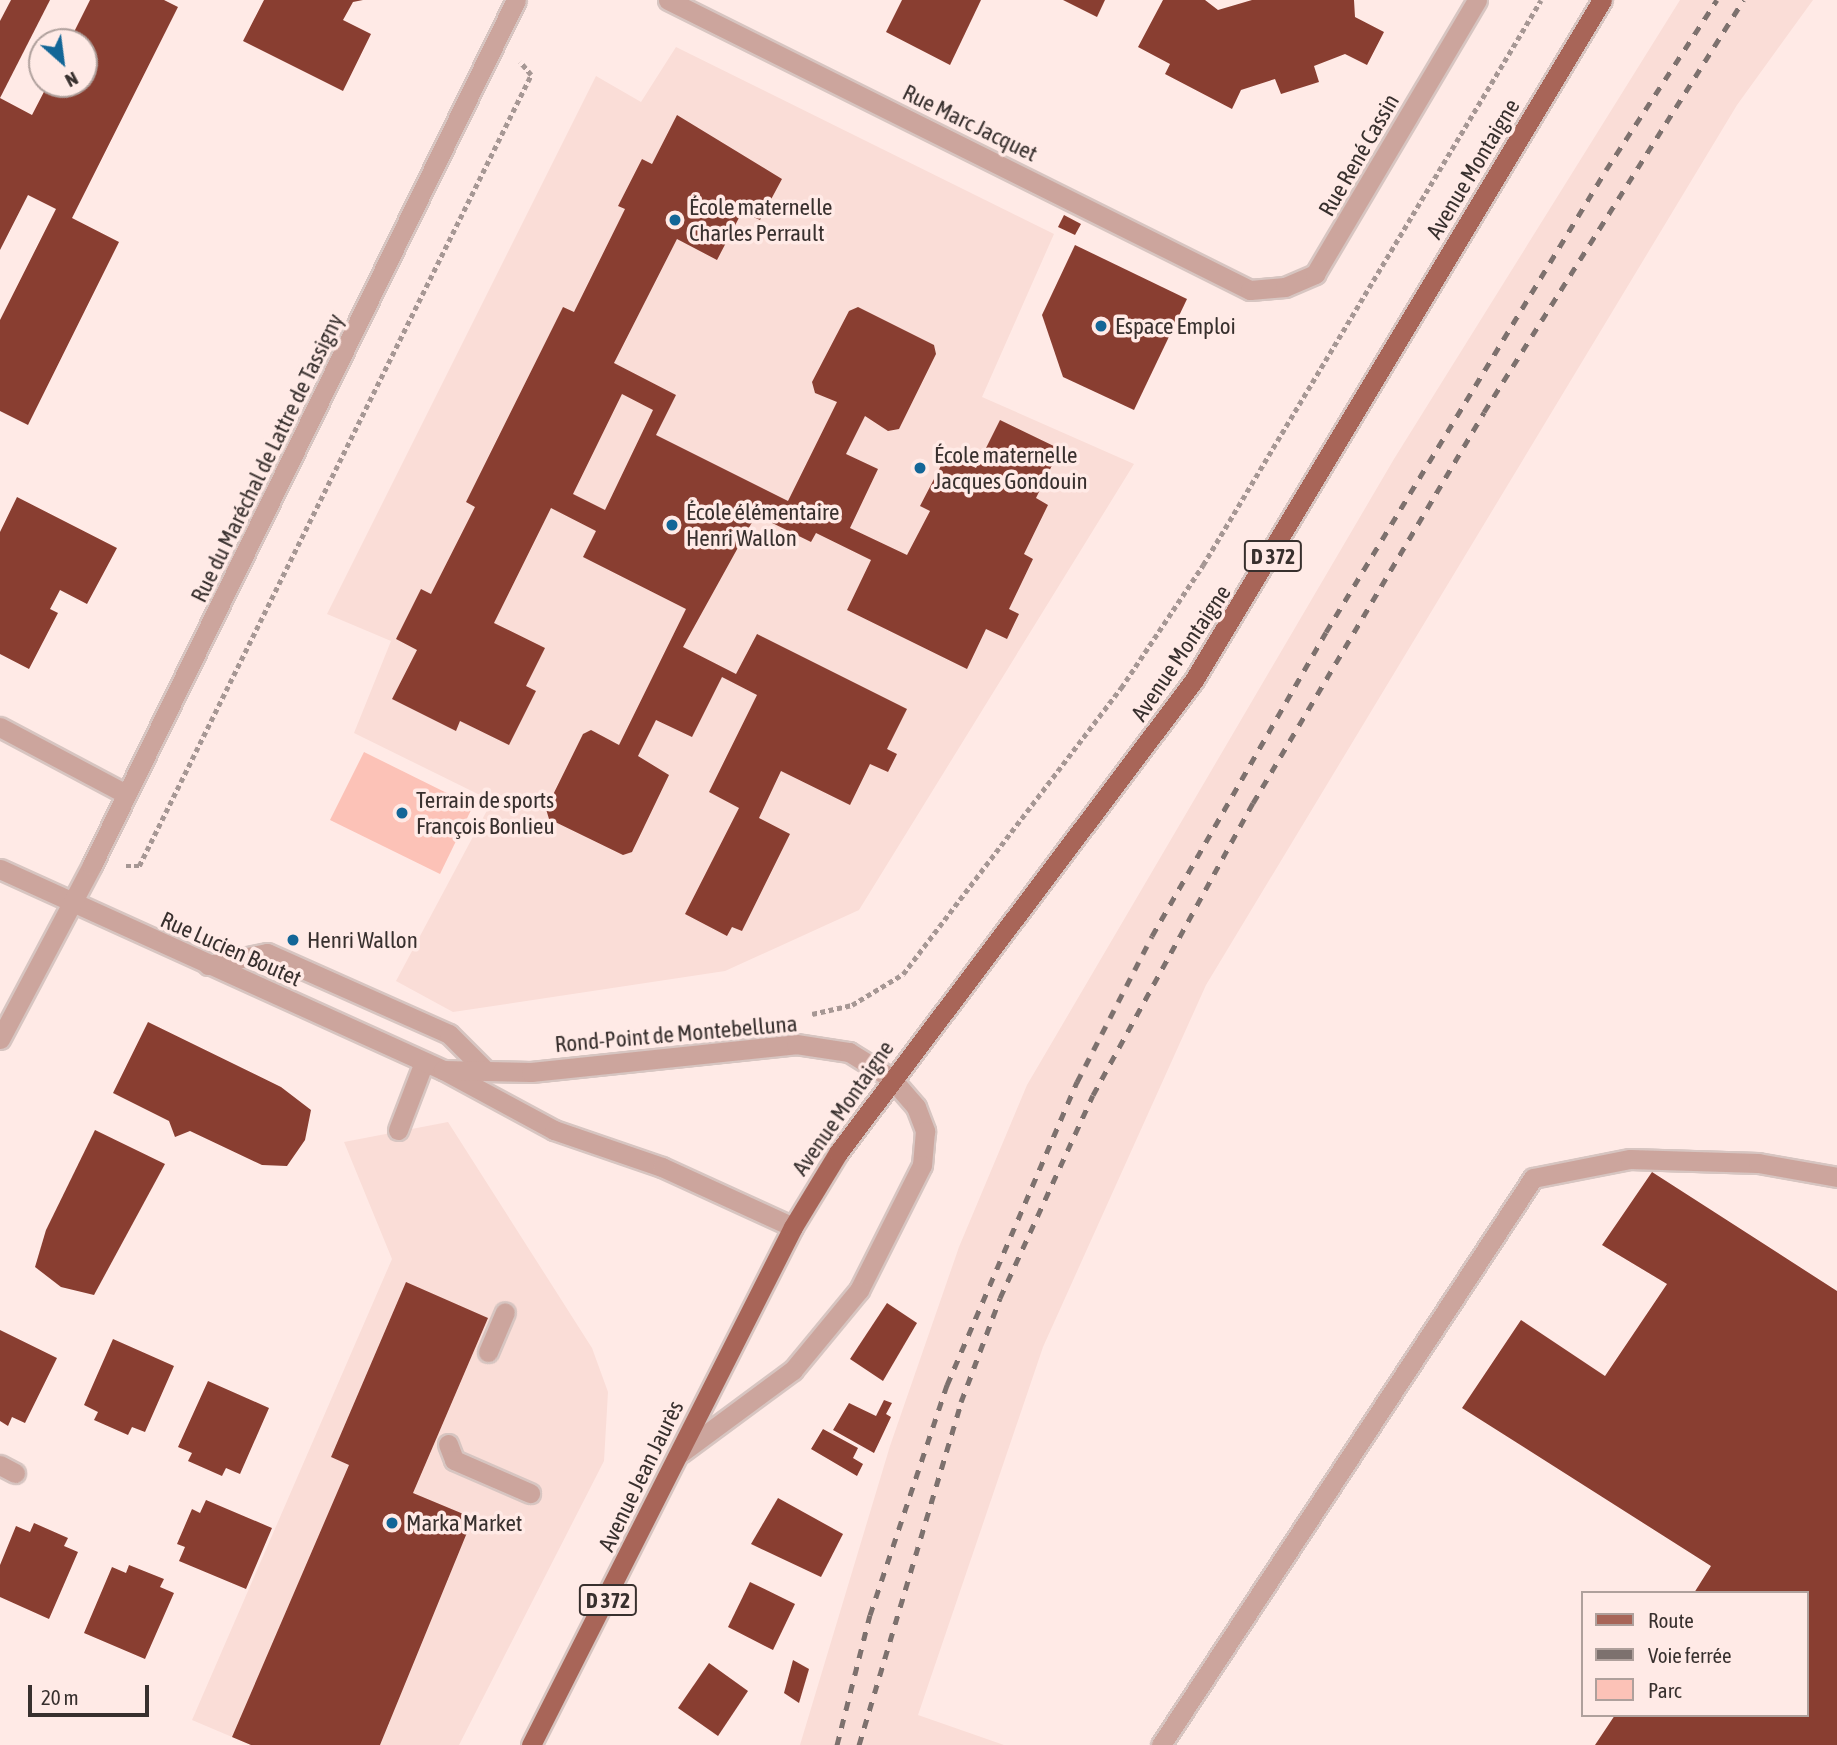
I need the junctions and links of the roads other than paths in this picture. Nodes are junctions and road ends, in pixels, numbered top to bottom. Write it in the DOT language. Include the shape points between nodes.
graph roads {
  1 [pos="516,0"];
  2 [pos="668,0"];
  3 [pos="1477,0"];
  4 [pos="1602,0"];
  5 [pos="1250,290"];
  6 [pos="0,727"];
  7 [pos="126,794"];
  8 [pos="0,869"];
  9 [pos="70,902"];
  10 [pos="208,965"];
  11 [pos="0,1039"];
  12 [pos="424,1062"];
  13 [pos="443,1070"];
  14 [pos="486,1071"];
  15 [pos="891,1078"];
  16 [pos="398,1130"];
  17 [pos="1837,1177"];
  18 [pos="793,1227"];
  19 [pos="505,1312"];
  20 [pos="488,1352"];
  21 [pos="448,1444"];
  22 [pos="681,1453"];
  23 [pos="530,1493"];
  24 [pos="531,1745"];
  25 [pos="1161,1745"];
  1 -- 7 [label="street, Rue du Maréchal de Lattre de Tassigny"];
  2 -- 5 [label="street, Rue Marc Jacquet"];
  3 -- 5 [label="street, Rue René Cassin" via="1315,274 1285,287"];
  4 -- 15 [label="main road, Avenue Montaigne / D 372" via="1194,680"];
  6 -- 7 [label="street"];
  7 -- 9 [label="street, Rue du Maréchal de Lattre de Tassigny"];
  8 -- 9 [label="street, Rue Lucien Boutet"];
  9 -- 10 [label="street, Rue Lucien Boutet"];
  9 -- 11 [label="street, Rue du Maréchal de Lattre de Tassigny"];
  10 -- 12 [label="street, Rue Lucien Boutet"];
  10 -- 14 [label="street" via="267,953 449,1034"];
  12 -- 13 [label="street, Rue Lucien Boutet"];
  12 -- 16 [label="street"];
  13 -- 14 [label="street, Rond-Point de Montebelluna"];
  13 -- 18 [label="street" via="554,1130 662,1167"];
  14 -- 15 [label="street, Rond-Point de Montebelluna" via="796,1044 849,1052"];
  15 -- 18 [label="main road, Avenue Montaigne / D 372"];
  15 -- 22 [label="street, Rond-Point de Montebelluna" via="916,1107 925,1131 922,1165 893,1231 859,1290 793,1370"];
  17 -- 25 [label="street" via="1758,1163 1630,1159 1533,1178"];
  18 -- 22 [label="main road, Avenue Jean Jaurès / D 372"];
  19 -- 20 [label="street"];
  21 -- 23 [label="street" via="454,1460"];
  22 -- 24 [label="main road, Avenue Jean Jaurès / D 372"];
}
